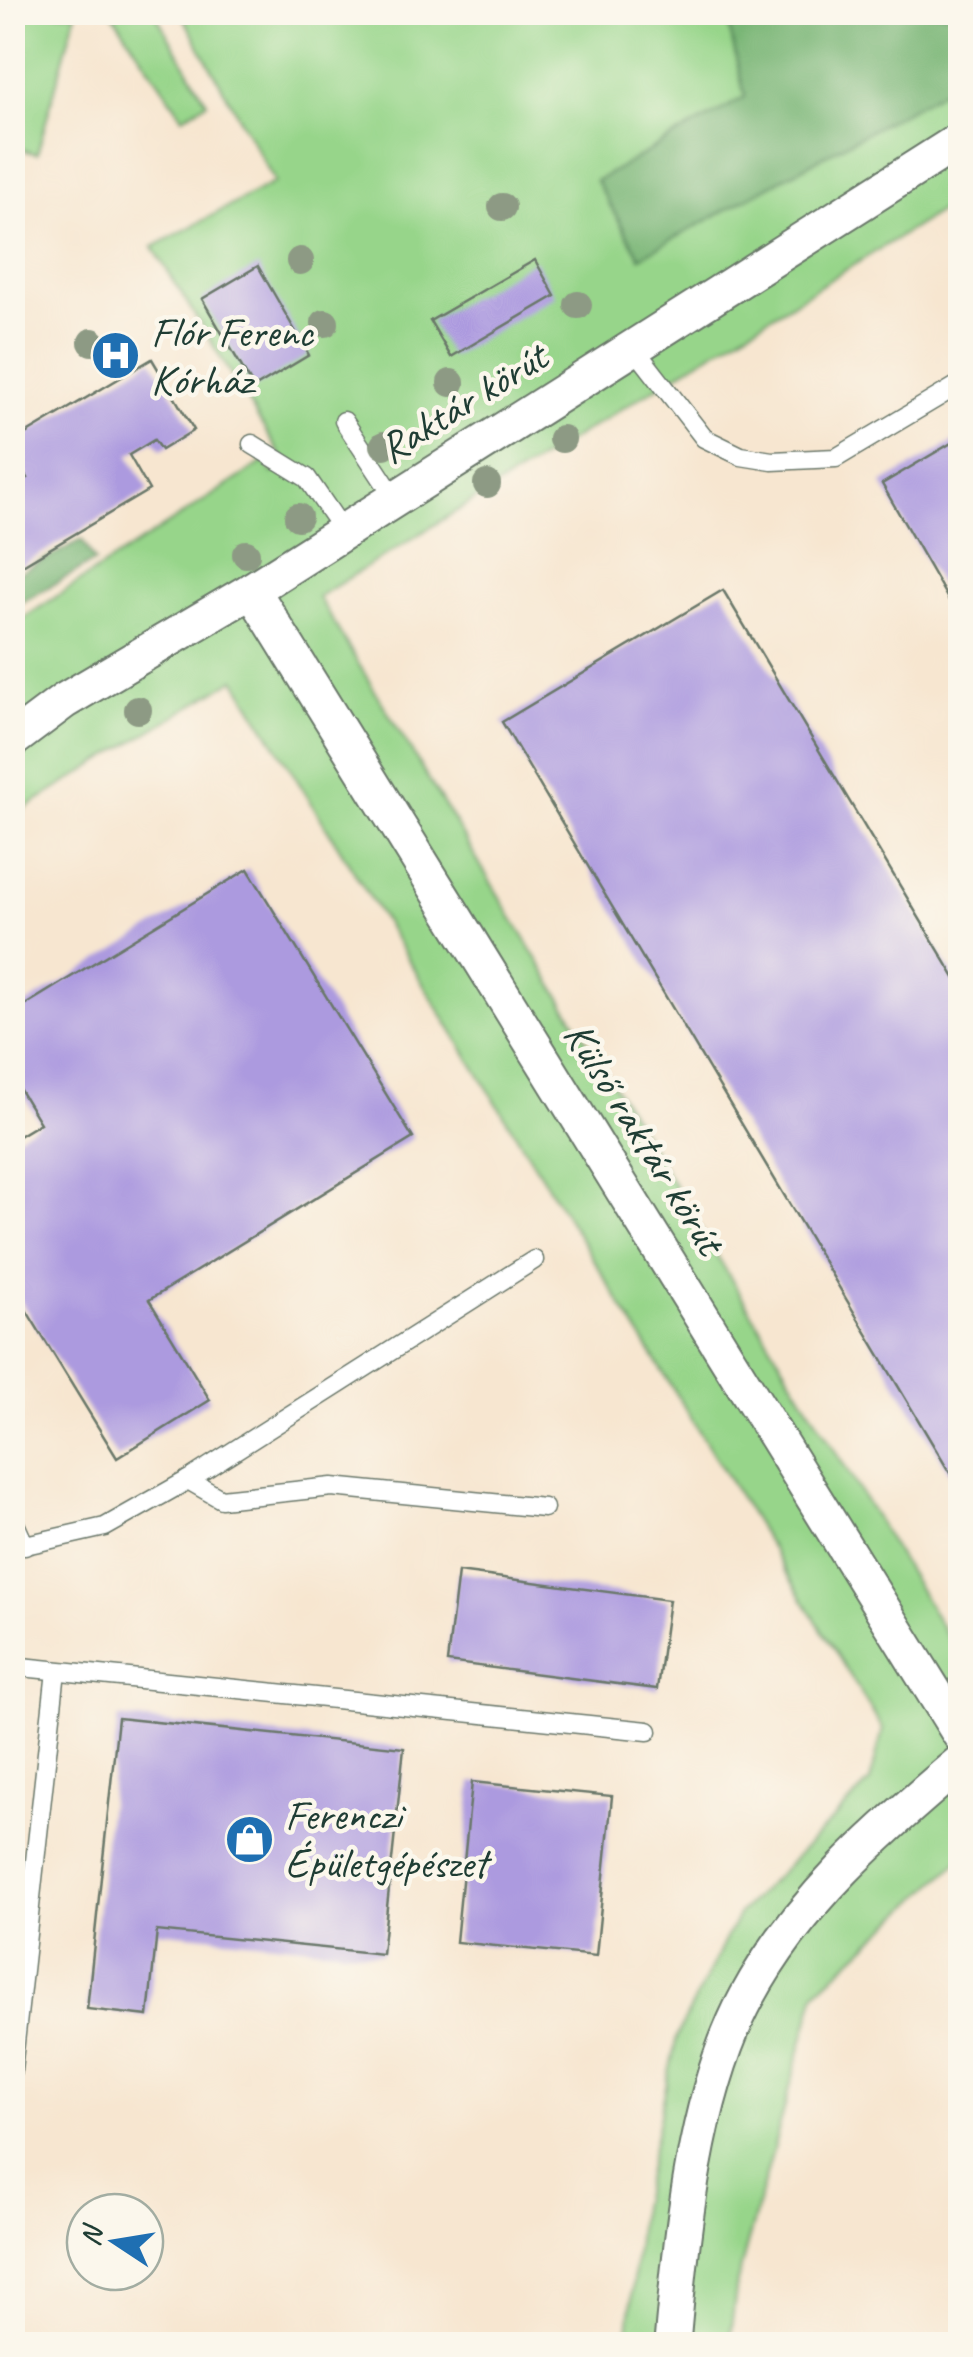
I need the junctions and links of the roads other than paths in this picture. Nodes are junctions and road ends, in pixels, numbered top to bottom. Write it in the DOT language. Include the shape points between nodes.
graph roads {
  1 [pos="960,140"];
  2 [pos="634,348"];
  3 [pos="960,384"];
  4 [pos="344,421"];
  5 [pos="252,444"];
  6 [pos="386,485"];
  7 [pos="335,518"];
  8 [pos="252,590"];
  9 [pos="12,740"];
  10 [pos="534,1260"];
  11 [pos="188,1480"];
  12 [pos="544,1508"];
  13 [pos="12,1518"];
  14 [pos="19,1547"];
  15 [pos="12,1666"];
  16 [pos="56,1671"];
  17 [pos="648,1731"];
  18 [pos="960,1734"];
  19 [pos="960,1763"];
  20 [pos="12,2070"];
  21 [pos="672,2344"];
  1 -- 2 [label="street, Raktár körút"];
  2 -- 3 [label="lane" via="704,438 772,461 836,458"];
  2 -- 6 [label="street, Raktár körút"];
  4 -- 6 [label="lane"];
  5 -- 7 [label="lane" via="307,478"];
  6 -- 7 [label="street, Raktár körút"];
  7 -- 8 [label="street, Raktár körút"];
  8 -- 9 [label="street, Raktár körút" via="64,701"];
  8 -- 18 [label="street, Külső raktár körút"];
  10 -- 11 [label="lane"];
  11 -- 12 [label="lane" via="220,1499 332,1487"];
  11 -- 14 [label="lane" via="105,1526"];
  13 -- 14 [label="lane"];
  15 -- 16 [label="lane"];
  16 -- 17 [label="lane"];
  16 -- 20 [label="lane"];
  19 -- 21 [label="street" via="867,1842 786,1935 746,1999 702,2135"];
}
